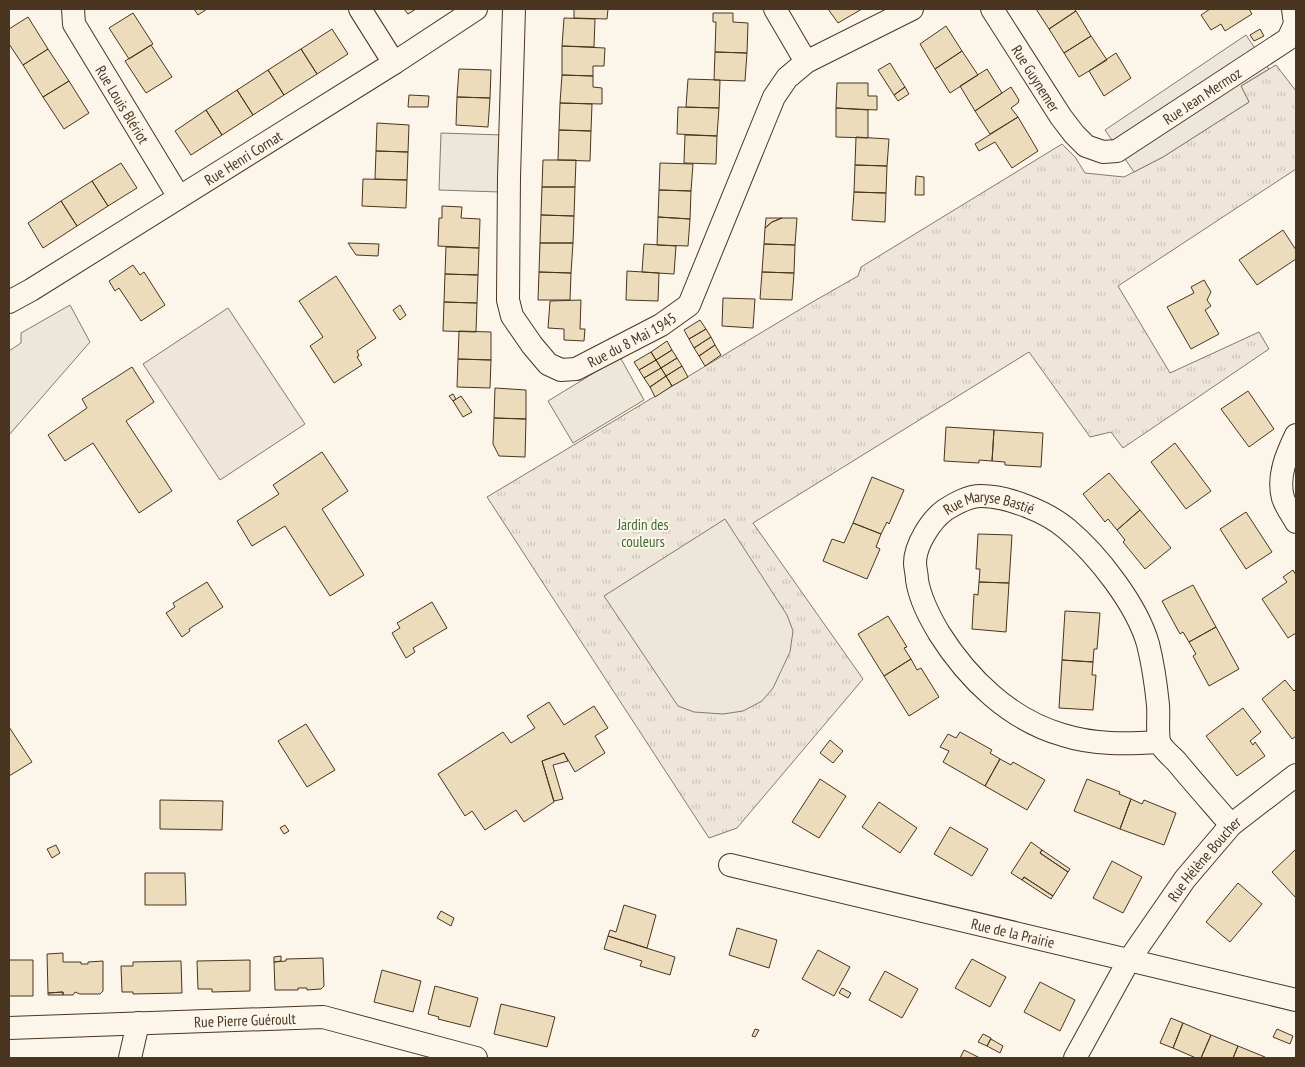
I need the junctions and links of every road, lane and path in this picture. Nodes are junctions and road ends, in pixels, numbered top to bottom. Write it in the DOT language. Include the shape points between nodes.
graph roads {
  1 [pos="73,9"];
  2 [pos="360,9"];
  3 [pos="476,9"];
  4 [pos="514,9"];
  5 [pos="775,9"];
  6 [pos="912,9"];
  7 [pos="992,9"];
  8 [pos="1293,9"];
  9 [pos="806,62"];
  10 [pos="394,63"];
  11 [pos="1086,146"];
  12 [pos="179,197"];
  13 [pos="9,302"];
  14 [pos="1296,435"];
  15 [pos="1296,522"];
  16 [pos="1160,742"];
  17 [pos="1296,775"];
  18 [pos="1231,825"];
  19 [pos="730,865"];
  20 [pos="1129,960"];
  21 [pos="1296,1000"];
  22 [pos="138,1023"];
  23 [pos="9,1028"];
  24 [pos="130,1058"];
  25 [pos="476,1058"];
  26 [pos="1075,1058"];
  1 -- 12 [label="street, Rue Louis Blériot" via="74,24"];
  2 -- 10 [label="street"];
  3 -- 10 [label="street, Rue Henri Cornat"];
  4 -- 9 [label="street, Rue du 8 Mai 1945" via="508,300 512,316 532,345 548,364 561,370 576,369 661,325 689,305 774,97 787,78"];
  5 -- 9 [label="street"];
  6 -- 9 [label="street, Rue du 8 Mai 1945"];
  7 -- 11 [label="street, Rue Guynemer" via="1061,117"];
  8 -- 11 [label="street, Rue Jean Mermoz" via="1295,24 1288,39 1117,151 1103,152"];
  10 -- 12 [label="street, Rue Henri Cornat"];
  12 -- 13 [label="street, Rue Henri Cornat"];
  14 -- 15 [label="street" via="1281,478 1283,499"];
  16 -- 16 [label="street, Rue Maryse Bastié" via="1156,683 1148,643 1136,615 1092,554 1066,528 1005,499 980,496 958,501 936,516 922,539 915,561 919,592 953,655 973,677 1013,712 1062,735 1089,742"];
  16 -- 18 [label="street"];
  17 -- 18 [label="street, Rue Hélène Boucher"];
  18 -- 20 [label="street, Rue Hélène Boucher" via="1185,879"];
  19 -- 20 [label="street, Rue de la Prairie"];
  20 -- 21 [label="street, Rue de la Prairie"];
  20 -- 26 [label="street, Rue Hélène Boucher"];
  22 -- 23 [label="street, Rue Pierre Guéroult"];
  22 -- 24 [label="street"];
  22 -- 25 [label="street, Rue Pierre Guéroult" via="322,1017"];
}
